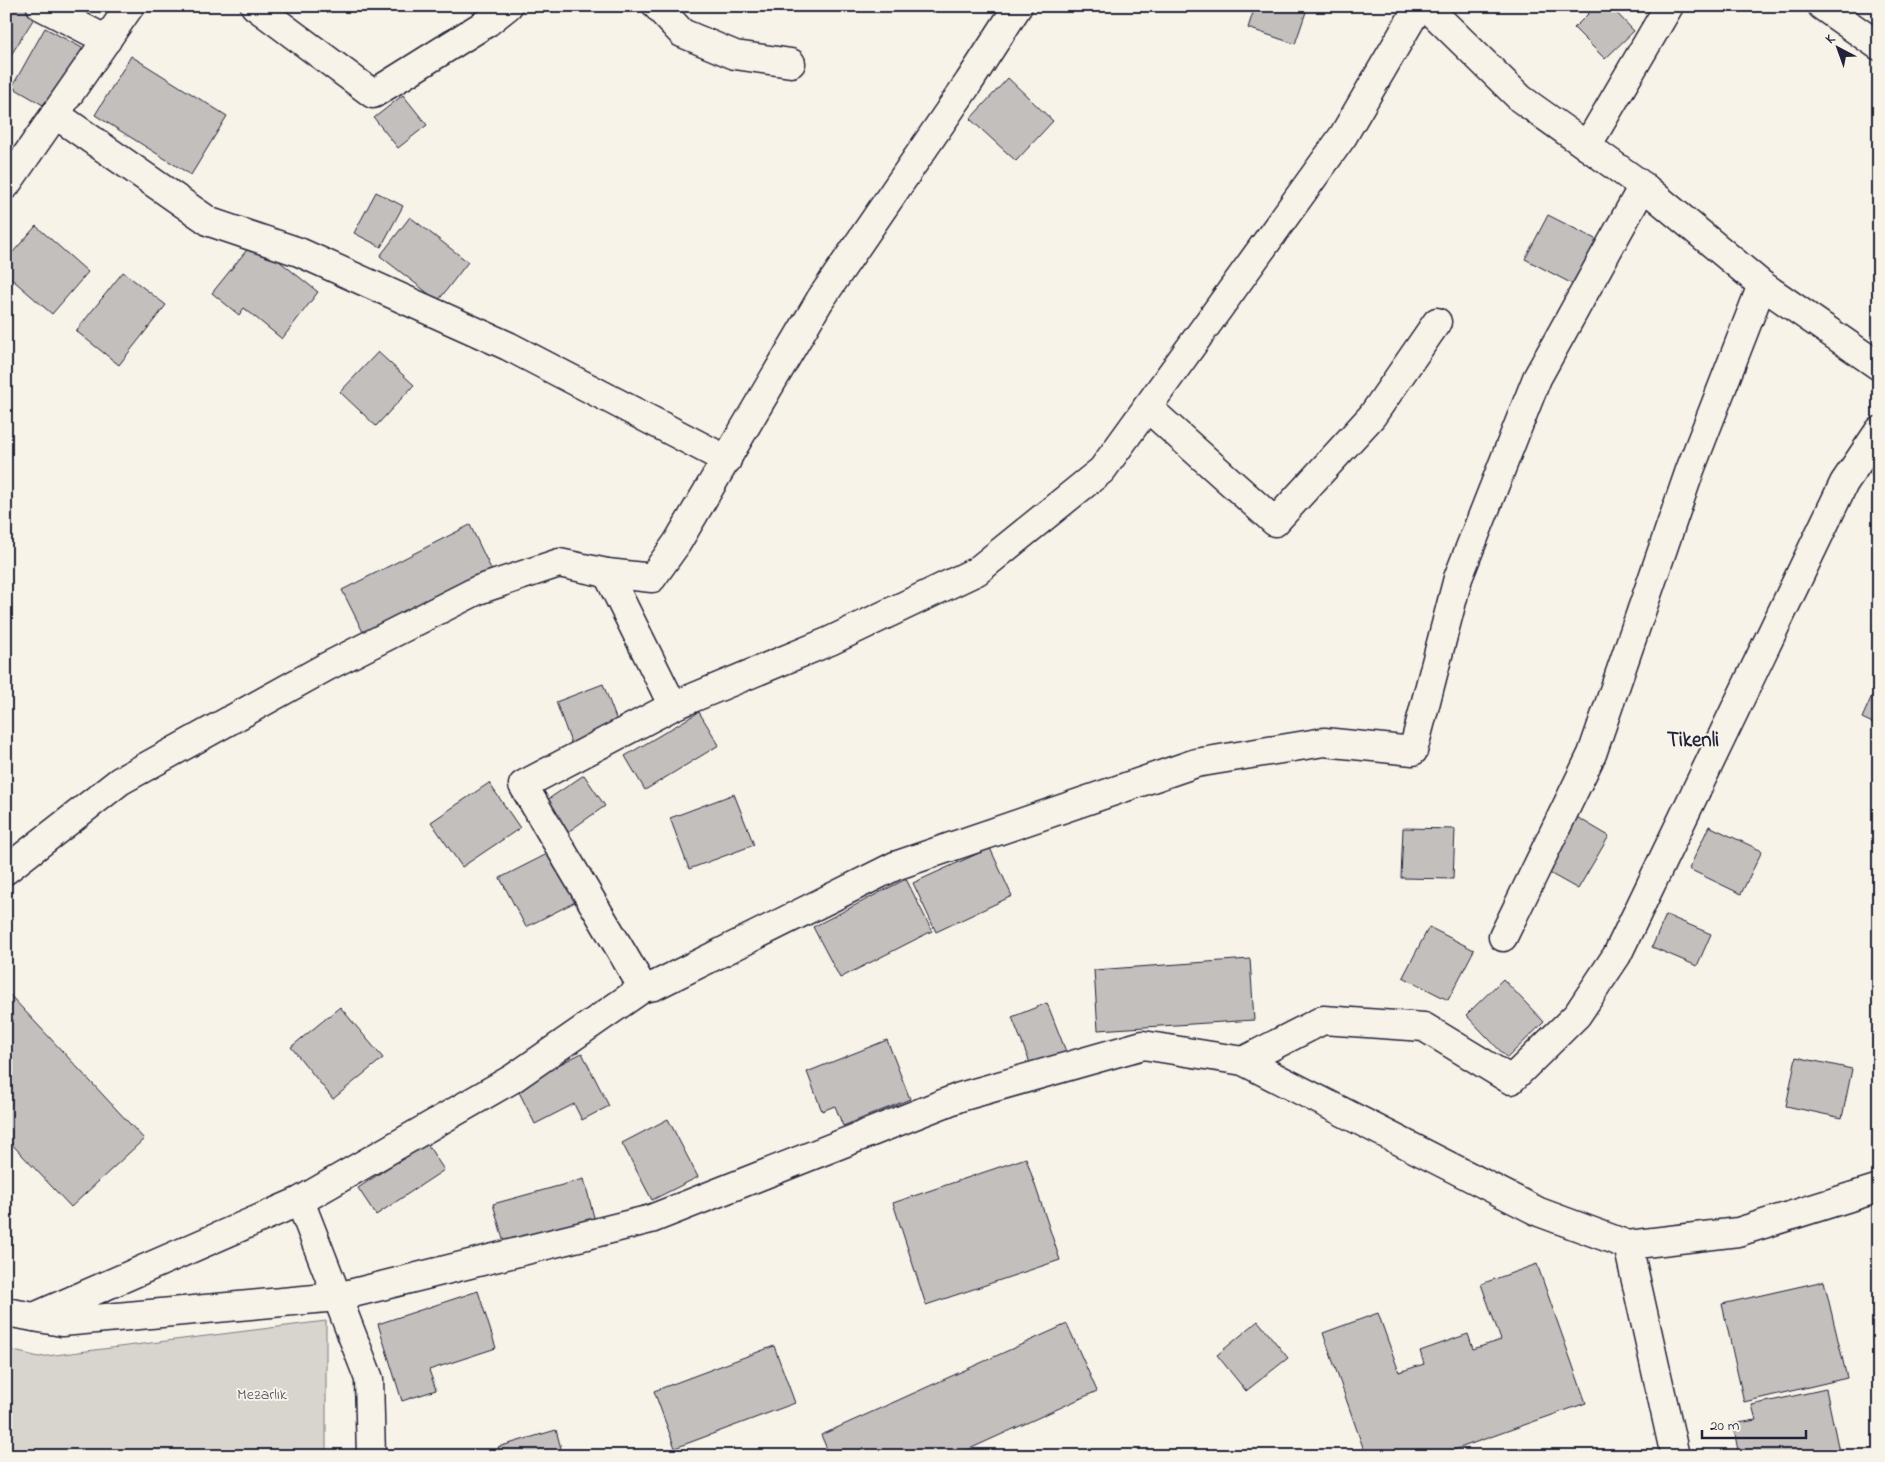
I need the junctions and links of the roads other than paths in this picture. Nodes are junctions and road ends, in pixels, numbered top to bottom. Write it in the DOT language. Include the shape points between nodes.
graph roads {
  1 [pos="41,6"];
  2 [pos="130,6"];
  3 [pos="255,6"];
  4 [pos="508,6"];
  5 [pos="658,6"];
  6 [pos="1018,6"];
  7 [pos="1419,6"];
  8 [pos="1426,6"];
  9 [pos="1670,6"];
  10 [pos="1822,6"];
  11 [pos="107,40"];
  12 [pos="1879,46"];
  13 [pos="791,62"];
  14 [pos="55,114"];
  15 [pos="1587,146"];
  16 [pos="6,185"];
  17 [pos="1643,186"];
  18 [pos="1762,285"];
  19 [pos="1437,322"];
  20 [pos="1879,366"];
  21 [pos="1147,407"];
  22 [pos="1879,431"];
  23 [pos="726,460"];
  24 [pos="607,573"];
  25 [pos="673,706"];
  26 [pos="6,870"];
  27 [pos="1503,937"];
  28 [pos="643,988"];
  29 [pos="1243,1061"];
  30 [pos="1879,1188"];
  31 [pos="300,1201"];
  32 [pos="1628,1245"];
  33 [pos="337,1297"];
  34 [pos="6,1312"];
  35 [pos="34,1317"];
  36 [pos="371,1456"];
  37 [pos="1675,1456"];
  1 -- 11 [label="street"];
  2 -- 11 [label="street"];
  3 -- 4 [label="street" via="373,94"];
  5 -- 13 [label="street" via="682,33 735,55"];
  6 -- 23 [label="street" via="820,300"];
  7 -- 21 [label="street" via="1343,136"];
  8 -- 15 [label="street" via="1520,99"];
  9 -- 15 [label="street"];
  10 -- 12 [label="street"];
  11 -- 14 [label="street"];
  14 -- 16 [label="street"];
  14 -- 23 [label="street" via="210,222 299,252 508,346"];
  15 -- 17 [label="street"];
  17 -- 18 [label="street"];
  17 -- 28 [label="street" via="1537,378 1458,578 1412,751 1324,742 1196,763 895,866 654,986"];
  18 -- 20 [label="street"];
  18 -- 27 [label="street" via="1690,470 1592,754"];
  19 -- 21 [label="street" via="1372,416 1275,522"];
  21 -- 25 [label="street" via="1102,470 977,571 830,641"];
  22 -- 29 [label="street" via="1844,483 1617,955 1577,1015 1511,1080 1424,1027 1323,1020"];
  23 -- 24 [label="street" via="677,543 652,578"];
  24 -- 25 [label="street"];
  24 -- 26 [label="street" via="559,563 478,590 326,667 120,781"];
  25 -- 28 [label="street" via="523,786"];
  28 -- 31 [label="street" via="512,1079"];
  29 -- 32 [label="street" via="1539,1212"];
  29 -- 33 [label="street" via="1143,1044 960,1097 651,1219"];
  30 -- 32 [label="street" via="1738,1232"];
  31 -- 33 [label="street"];
  31 -- 35 [label="street"];
  32 -- 37 [label="street"];
  33 -- 35 [label="street" via="62,1322"];
  33 -- 36 [label="street" via="369,1379"];
  34 -- 35 [label="street"];
}
